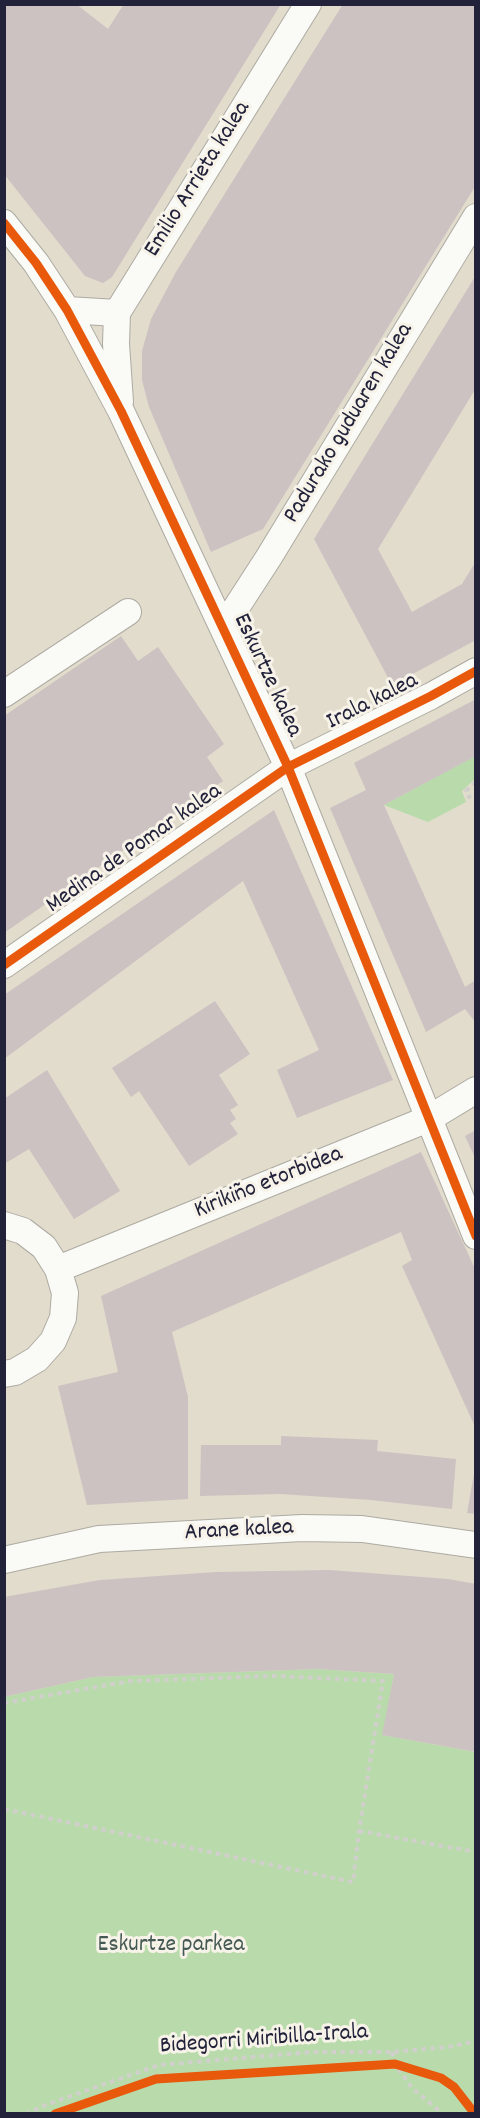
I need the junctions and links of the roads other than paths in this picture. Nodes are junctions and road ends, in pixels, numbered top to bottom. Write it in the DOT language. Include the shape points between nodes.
graph roads {
  1 [pos="308,4"];
  2 [pos="476,217"];
  3 [pos="4,223"];
  4 [pos="67,310"];
  5 [pos="117,313"];
  6 [pos="121,411"];
  7 [pos="128,612"];
  8 [pos="223,628"];
  9 [pos="476,671"];
  10 [pos="4,694"];
  11 [pos="288,767"];
  12 [pos="4,965"];
  13 [pos="476,1090"];
  14 [pos="428,1119"];
  15 [pos="4,1225"];
  16 [pos="476,1236"];
  17 [pos="58,1269"];
  18 [pos="4,1374"];
  19 [pos="476,1545"];
  20 [pos="4,1560"];
  1 -- 5 [label="street, Emilio Arrieta kalea"];
  2 -- 8 [label="street, Padurako guduaren kalea"];
  3 -- 4 [label="street, Eskurtze kalea"];
  4 -- 5 [label="street"];
  4 -- 6 [label="street, Eskurtze kalea"];
  5 -- 6 [label="street, Eskurtze kalea"];
  6 -- 8 [label="street, Eskurtze kalea"];
  7 -- 10 [label="street"];
  8 -- 11 [label="street, Eskurtze kalea"];
  9 -- 11 [label="street, Irala kalea"];
  11 -- 12 [label="street, Medina de Pomar kalea"];
  11 -- 14 [label="street, Eskurtze kalea"];
  13 -- 14 [label="street, Kirikiño etorbidea"];
  14 -- 16 [label="street, Eskurtze kalea"];
  14 -- 17 [label="street, Kirikiño etorbidea"];
  15 -- 17 [label="street" via="23,1231 44,1247"];
  17 -- 18 [label="street" via="64,1293 63,1318 53,1341 37,1359"];
  19 -- 20 [label="street, Arane kalea" via="362,1529 302,1528 99,1539"];
}
